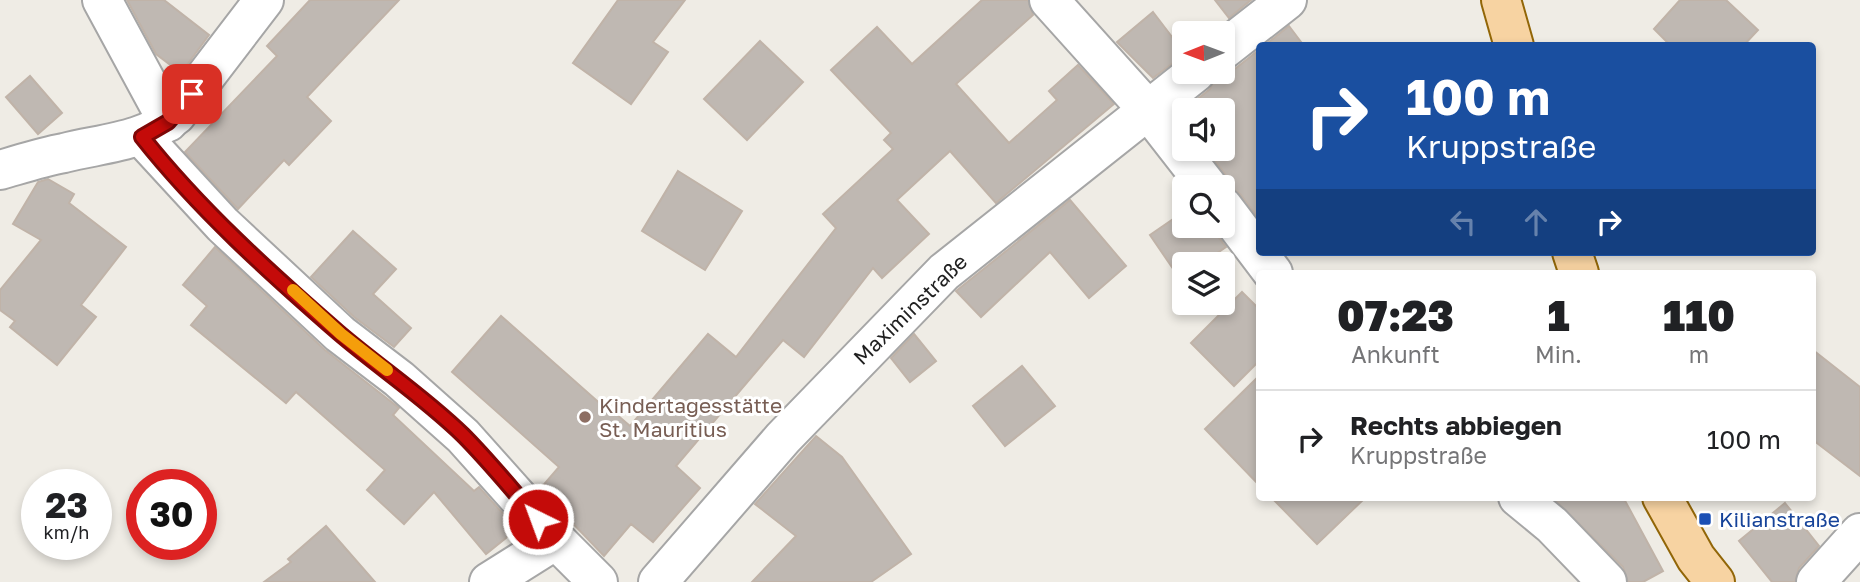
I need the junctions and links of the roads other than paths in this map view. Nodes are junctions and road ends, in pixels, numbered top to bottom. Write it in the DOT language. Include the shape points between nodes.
graph roads {
  1 [pos="102,0"];
  2 [pos="264,0"];
  3 [pos="1049,0"];
  4 [pos="1287,0"];
  5 [pos="1501,0"];
  6 [pos="1236,40"];
  7 [pos="1513,42"];
  8 [pos="1181,84"];
  9 [pos="1148,110"];
  10 [pos="155,129"];
  11 [pos="0,170"];
  12 [pos="1199,175"];
  13 [pos="1235,222"];
  14 [pos="1256,250"];
  15 [pos="1523,501"];
  16 [pos="1664,501"];
  17 [pos="1860,533"];
  18 [pos="556,540"];
  19 [pos="489,582"];
  20 [pos="598,582"];
  21 [pos="658,582"];
  22 [pos="1607,582"];
  23 [pos="1715,582"];
  24 [pos="1816,582"];
  1 -- 10 [label="street" via="146,76"];
  2 -- 10 [label="street"];
  3 -- 9 [label="street"];
  4 -- 6 [label="street"];
  5 -- 7 [label="main road"];
  8 -- 9 [label="street, Maximinstraße"];
  9 -- 12 [label="street"];
  9 -- 21 [label="street, Maximinstraße" via="944,272 783,438"];
  10 -- 11 [label="street"];
  10 -- 18 [label="street" via="223,225 341,334 463,436"];
  13 -- 14 [label="street"];
  15 -- 22 [label="street"];
  16 -- 23 [label="main road"];
  17 -- 24 [label="street"];
  18 -- 19 [label="street"];
  18 -- 20 [label="street"];
}
